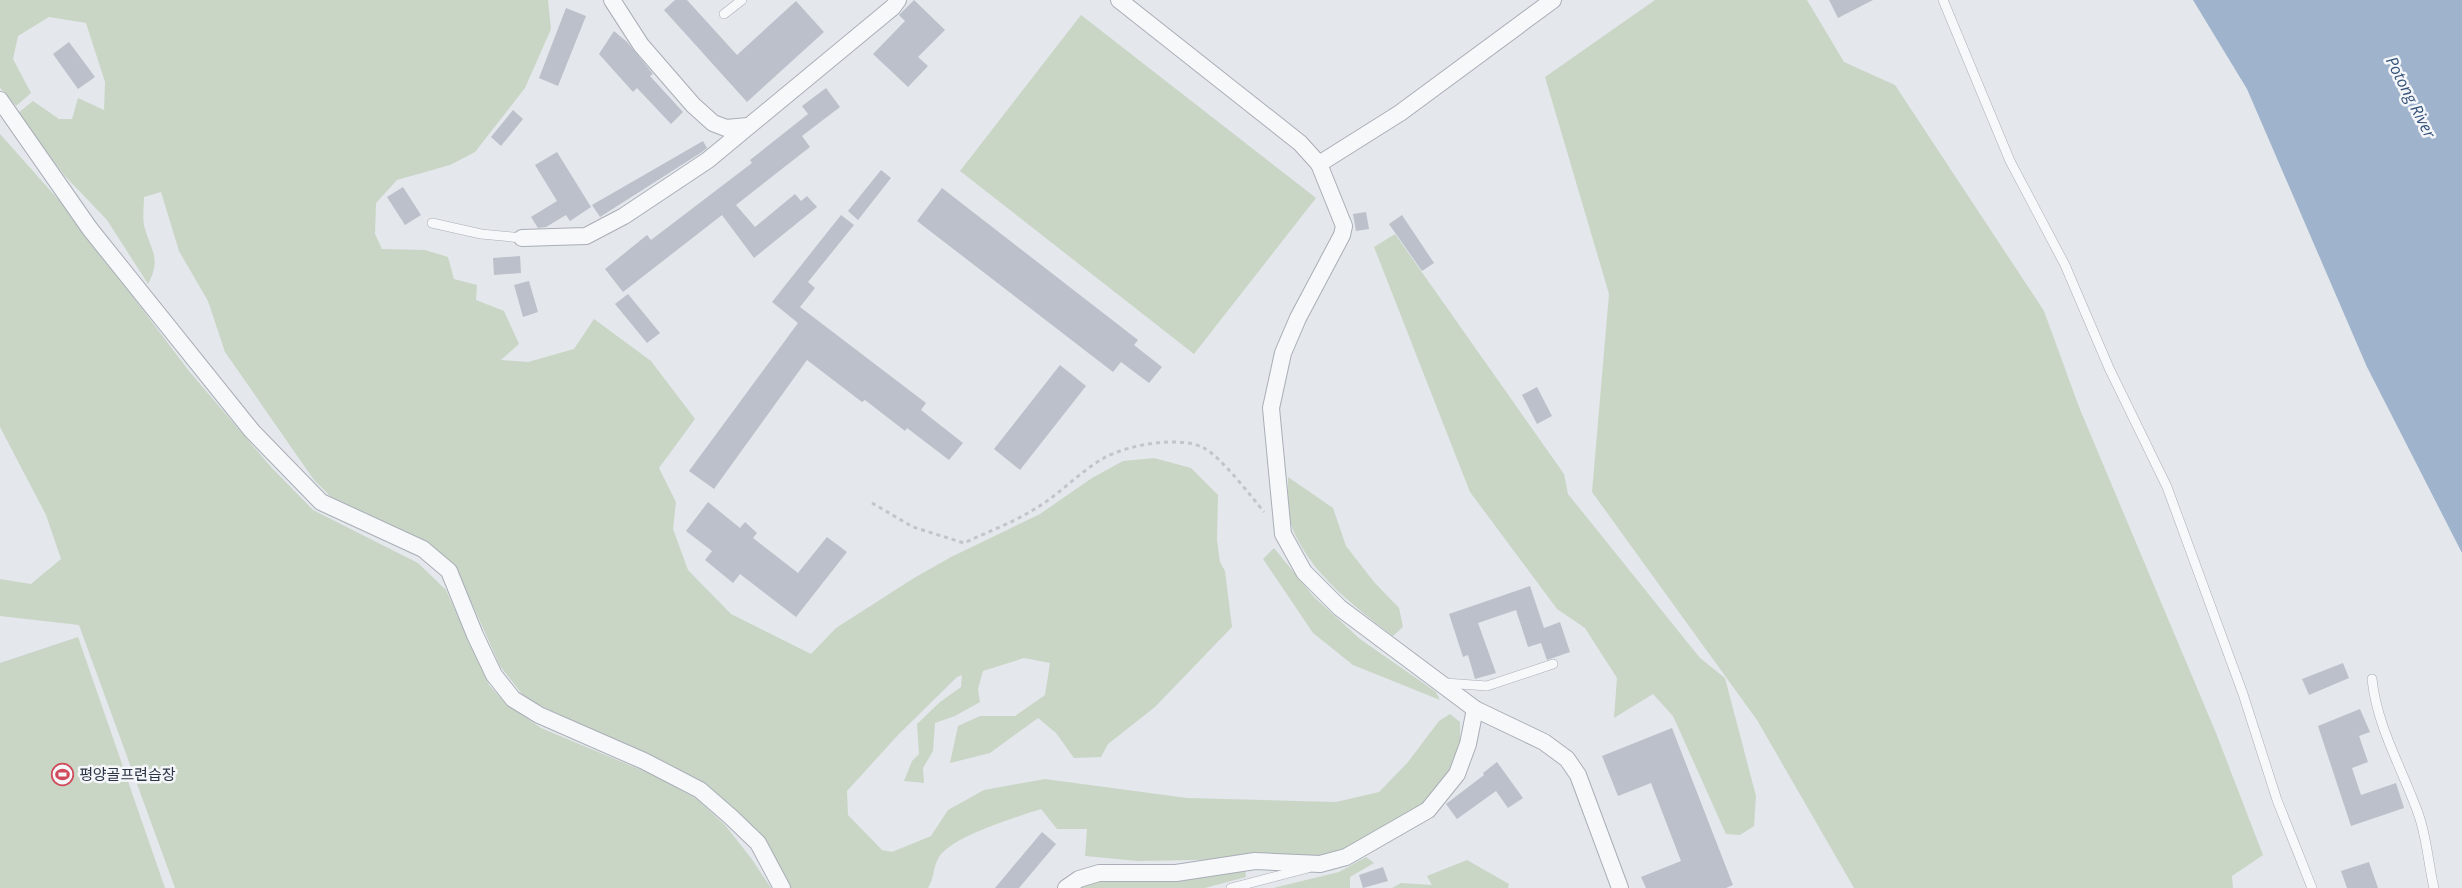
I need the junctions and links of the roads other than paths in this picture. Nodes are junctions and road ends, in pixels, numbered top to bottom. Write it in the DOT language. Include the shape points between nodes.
graph roads {
  1 [pos="612,0"];
  2 [pos="742,0"];
  3 [pos="898,0"];
  4 [pos="1118,0"];
  5 [pos="1553,0"];
  6 [pos="1943,0"];
  7 [pos="724,14"];
  8 [pos="0,100"];
  9 [pos="748,126"];
  10 [pos="1319,164"];
  11 [pos="432,223"];
  12 [pos="522,238"];
  13 [pos="1552,664"];
  14 [pos="2372,679"];
  15 [pos="1440,682"];
  16 [pos="1475,709"];
  17 [pos="1320,864"];
  18 [pos="782,888"];
  19 [pos="1066,888"];
  20 [pos="1231,888"];
  21 [pos="1620,888"];
  22 [pos="2312,888"];
  23 [pos="2434,888"];
  1 -- 9 [label="street" via="641,45 712,123 726,128"];
  2 -- 7 [label="lane"];
  3 -- 9 [label="street"];
  4 -- 10 [label="street" via="1300,143"];
  5 -- 10 [label="street" via="1400,113"];
  6 -- 22 [label="lane" via="2010,161 2065,265 2109,368 2167,487"];
  8 -- 18 [label="street" via="90,229 252,431 321,502 423,549 449,571 494,675 513,699 540,715 700,790 758,843"];
  9 -- 12 [label="street" via="708,160 607,226 586,236"];
  10 -- 15 [label="street" via="1344,226 1283,353 1271,408 1283,534 1304,572 1340,608"];
  11 -- 12 [label="lane" via="481,234"];
  13 -- 15 [label="lane" via="1487,686"];
  14 -- 23 [label="lane" via="2380,721 2420,820"];
  15 -- 16 [label="street"];
  16 -- 17 [label="street" via="1468,744 1457,774 1428,810 1346,856"];
  16 -- 21 [label="street" via="1544,742 1567,759 1578,775"];
  17 -- 19 [label="street" via="1255,861 1176,873 1099,873 1079,879"];
  17 -- 20 [label="lane"];
}
